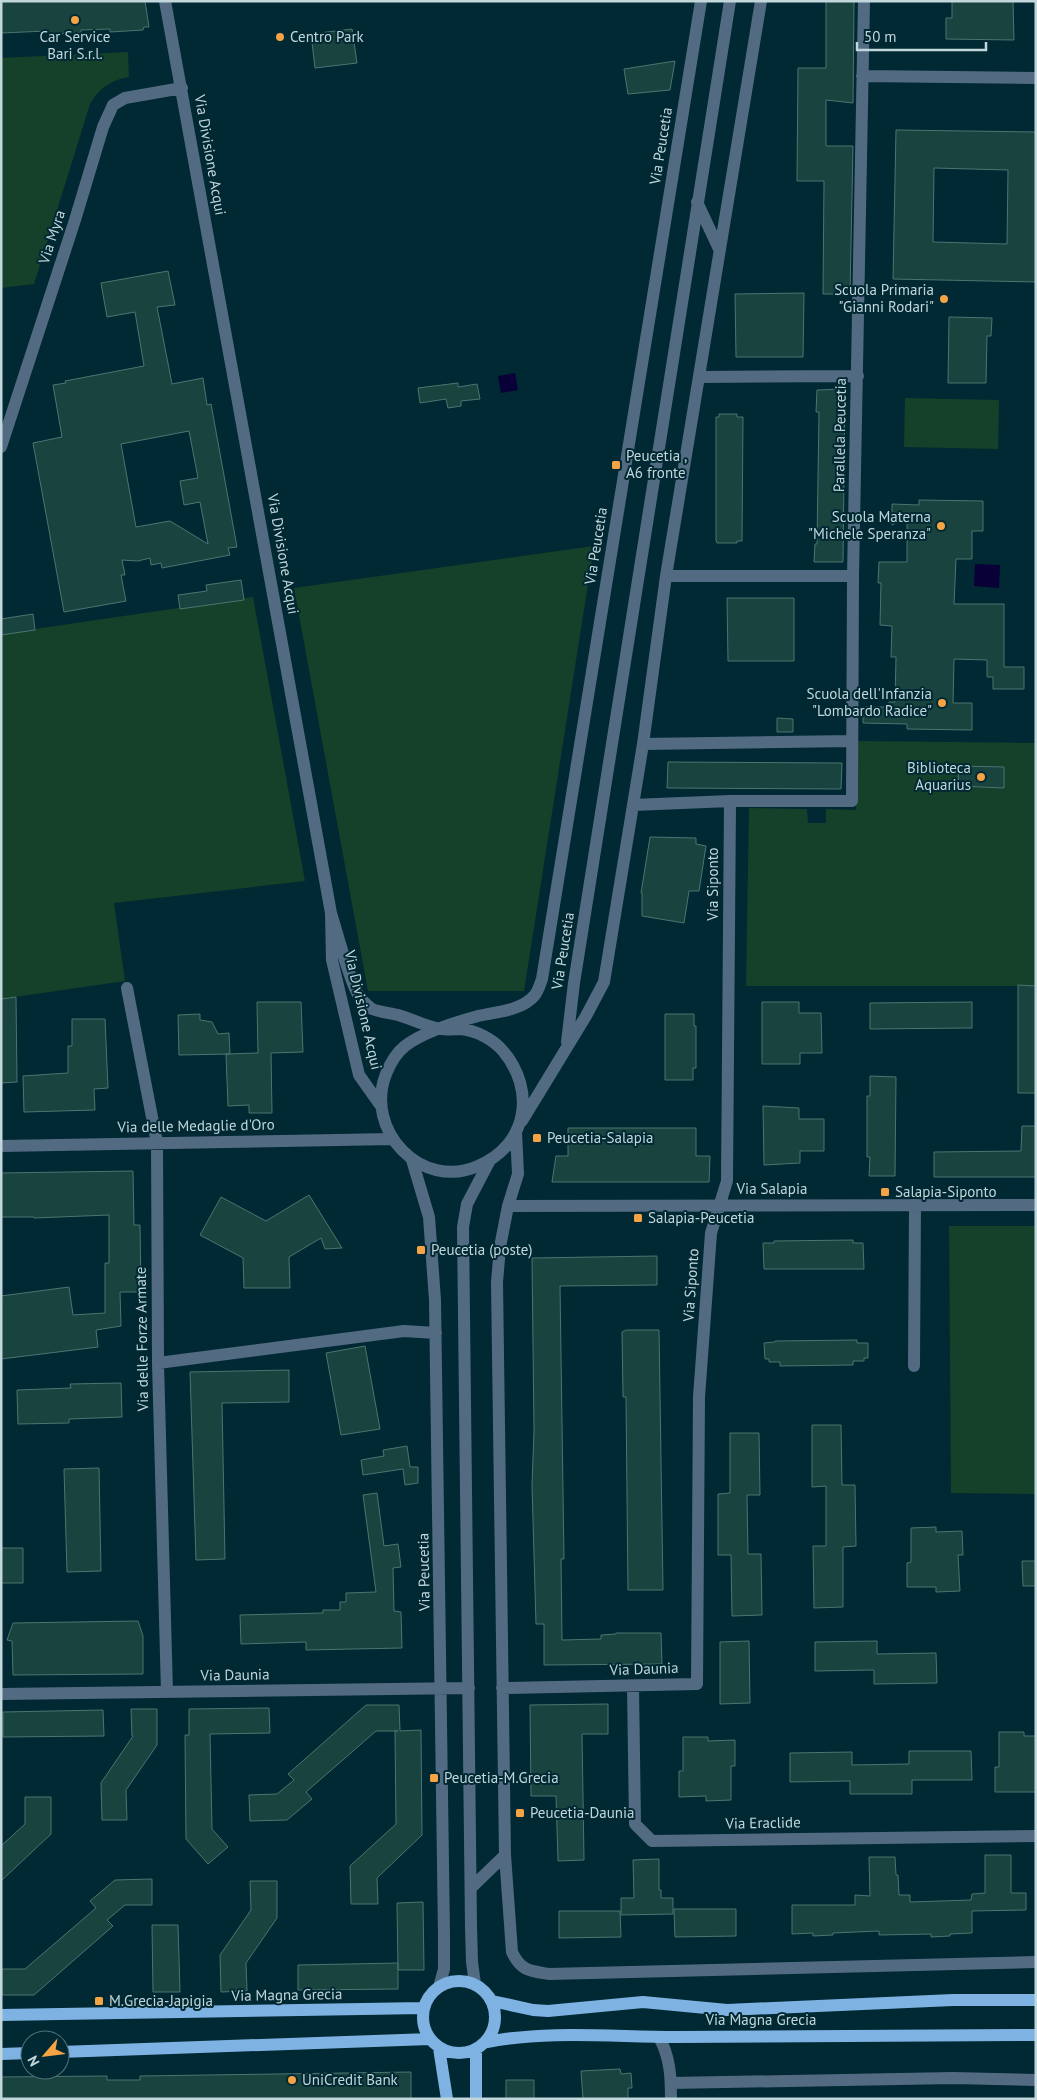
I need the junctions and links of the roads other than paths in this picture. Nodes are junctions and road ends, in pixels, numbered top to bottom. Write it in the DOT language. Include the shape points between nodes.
graph roads {
  1 [pos="165,1"];
  2 [pos="702,1"];
  3 [pos="730,1"];
  4 [pos="761,1"];
  5 [pos="864,1"];
  6 [pos="862,76"];
  7 [pos="1036,78"];
  8 [pos="182,88"];
  9 [pos="697,202"];
  10 [pos="719,249"];
  11 [pos="858,376"];
  12 [pos="700,377"];
  13 [pos="1,447"];
  14 [pos="666,576"];
  15 [pos="853,576"];
  16 [pos="852,741"];
  17 [pos="643,744"];
  18 [pos="730,801"];
  19 [pos="633,805"];
  20 [pos="331,913"];
  21 [pos="127,988"];
  22 [pos="441,1029"];
  23 [pos="567,1047"];
  24 [pos="381,1106"];
  25 [pos="518,1128"];
  26 [pos="392,1140"];
  27 [pos="157,1143"];
  28 [pos="1,1146"];
  29 [pos="412,1160"];
  30 [pos="489,1162"];
  31 [pos="915,1205"];
  32 [pos="1036,1205"];
  33 [pos="508,1206"];
  34 [pos="720,1206"];
  35 [pos="436,1333"];
  36 [pos="158,1363"];
  37 [pos="914,1366"];
  38 [pos="697,1684"];
  39 [pos="633,1686"];
  40 [pos="469,1688"];
  41 [pos="502,1688"];
  42 [pos="440,1689"];
  43 [pos="167,1692"];
  44 [pos="1,1694"];
  45 [pos="1036,1836"];
  46 [pos="505,1855"];
  47 [pos="471,1888"];
  48 [pos="1036,1962"];
  49 [pos="475,1984"];
  50 [pos="439,1987"];
  51 [pos="1036,2000"];
  52 [pos="492,2001"];
  53 [pos="424,2008"];
  54 [pos="1,2015"];
  55 [pos="1036,2035"];
  56 [pos="659,2037"];
  57 [pos="430,2039"];
  58 [pos="487,2042"];
  59 [pos="439,2048"];
  60 [pos="476,2050"];
  61 [pos="70,2052"];
  62 [pos="20,2053"];
  63 [pos="1,2054"];
  64 [pos="1036,2073"];
  65 [pos="1021,2080"];
  66 [pos="1036,2080"];
  67 [pos="671,2082"];
  68 [pos="447,2099"];
  69 [pos="476,2099"];
  70 [pos="671,2099"];
  1 -- 8 [label="street, Via Divisione Acqui"];
  2 -- 22 [label="street, Via Peucetia" via="542,979 534,996 520,1006 476,1016"];
  3 -- 9 [label="street, Via Peucetia"];
  4 -- 10 [label="street, Via Peucetia"];
  5 -- 6 [label="street, Parallela Peucetia"];
  6 -- 7 [label="street"];
  6 -- 11 [label="street, Parallela Peucetia"];
  8 -- 13 [label="street, Via Myra" via="125,98 113,105 103,127"];
  8 -- 20 [label="street, Via Divisione Acqui"];
  9 -- 10 [label="street"];
  9 -- 23 [label="street, Via Peucetia" via="577,963"];
  10 -- 12 [label="street, Via Peucetia"];
  11 -- 12 [label="street"];
  11 -- 15 [label="street, Parallela Peucetia"];
  12 -- 14 [label="street, Via Peucetia"];
  14 -- 15 [label="street"];
  14 -- 17 [label="street, Via Peucetia"];
  15 -- 16 [label="street, Parallela Peucetia"];
  16 -- 17 [label="street"];
  16 -- 18 [label="street, Parallela Peucetia" via="852,802"];
  17 -- 19 [label="street, Via Peucetia"];
  18 -- 19 [label="street, Parallela Peucetia"];
  18 -- 34 [label="street, Via Siponto" via="727,1182"];
  19 -- 23 [label="street, Via Peucetia" via="604,982"];
  20 -- 22 [label="street, Via Peucetia" via="359,998 371,1008"];
  20 -- 24 [label="street, Via Divisione Acqui" via="332,960 359,1075"];
  21 -- 27 [label="street, Via delle Forze Armate"];
  22 -- 24 [label="street, Via Peucetia" via="420,1036 403,1048 390,1065 382,1084"];
  22 -- 25 [label="street, Via Peucetia" via="462,1029 482,1035 500,1047 521,1082 524,1104"];
  23 -- 25 [label="street, Via Peucetia"];
  24 -- 26 [label="street, Via Peucetia" via="384,1124"];
  25 -- 30 [label="street, Via Peucetia" via="505,1149"];
  25 -- 33 [label="street, Via Peucetia" via="518,1174"];
  26 -- 27 [label="street, Via delle Medaglie d'Oro"];
  26 -- 29 [label="street, Via Peucetia"];
  27 -- 28 [label="street, Via delle Medaglie d'Oro"];
  27 -- 36 [label="street, Via delle Forze Armate"];
  29 -- 30 [label="street, Via Peucetia" via="430,1169 450,1172 471,1170"];
  29 -- 35 [label="street, Via Peucetia" via="431,1234"];
  30 -- 40 [label="street" via="467,1204 463,1227"];
  31 -- 32 [label="street, Via Salapia"];
  31 -- 34 [label="street, Via Salapia"];
  31 -- 37 [label="street"];
  33 -- 34 [label="street, Via Salapia"];
  33 -- 41 [label="street, Via Peucetia" via="497,1282"];
  34 -- 38 [label="street, Via Siponto" via="711,1233 699,1397"];
  35 -- 36 [label="street" via="404,1331"];
  35 -- 42 [label="street, Via Peucetia"];
  36 -- 43 [label="street, Via delle Forze Armate"];
  38 -- 39 [label="street, Via Daunia"];
  39 -- 41 [label="street, Via Daunia"];
  39 -- 45 [label="street, Via Eraclide" via="636,1824 652,1841"];
  40 -- 42 [label="street, Via Daunia"];
  40 -- 47 [label="street"];
  41 -- 46 [label="street, Via Peucetia"];
  42 -- 43 [label="street, Via Daunia"];
  42 -- 50 [label="street, Via Peucetia" via="444,1969"];
  43 -- 44 [label="street, Via Daunia"];
  46 -- 47 [label="street"];
  46 -- 48 [label="street, Via Peucetia" via="512,1952 517,1962 529,1971 549,1974"];
  47 -- 49 [label="street"];
  49 -- 50 [label="main road" via="450,1982"];
  49 -- 52 [label="main road"];
  50 -- 53 [label="main road" via="429,1996"];
  51 -- 52 [label="main road, Via Magna Grecia" via="953,2000 726,2010 643,2002 548,2011"];
  52 -- 58 [label="main road" via="496,2022"];
  53 -- 54 [label="main road, Via Magna Grecia"];
  53 -- 57 [label="main road" via="424,2024"];
  55 -- 56 [label="main road, Via Magna Grecia"];
  56 -- 58 [label="main road, Via Magna Grecia" via="510,2037"];
  56 -- 67 [label="street" via="670,2063"];
  57 -- 59 [label="main road"];
  57 -- 61 [label="main road"];
  58 -- 60 [label="main road, Via Magna Grecia"];
  59 -- 60 [label="main road, Via Magna Grecia" via="464,2054"];
  59 -- 68 [label="main road"];
  60 -- 69 [label="main road"];
  62 -- 63 [label="main road"];
  64 -- 65 [label="street"];
  65 -- 66 [label="street"];
  65 -- 67 [label="street"];
  67 -- 70 [label="street"];
}
